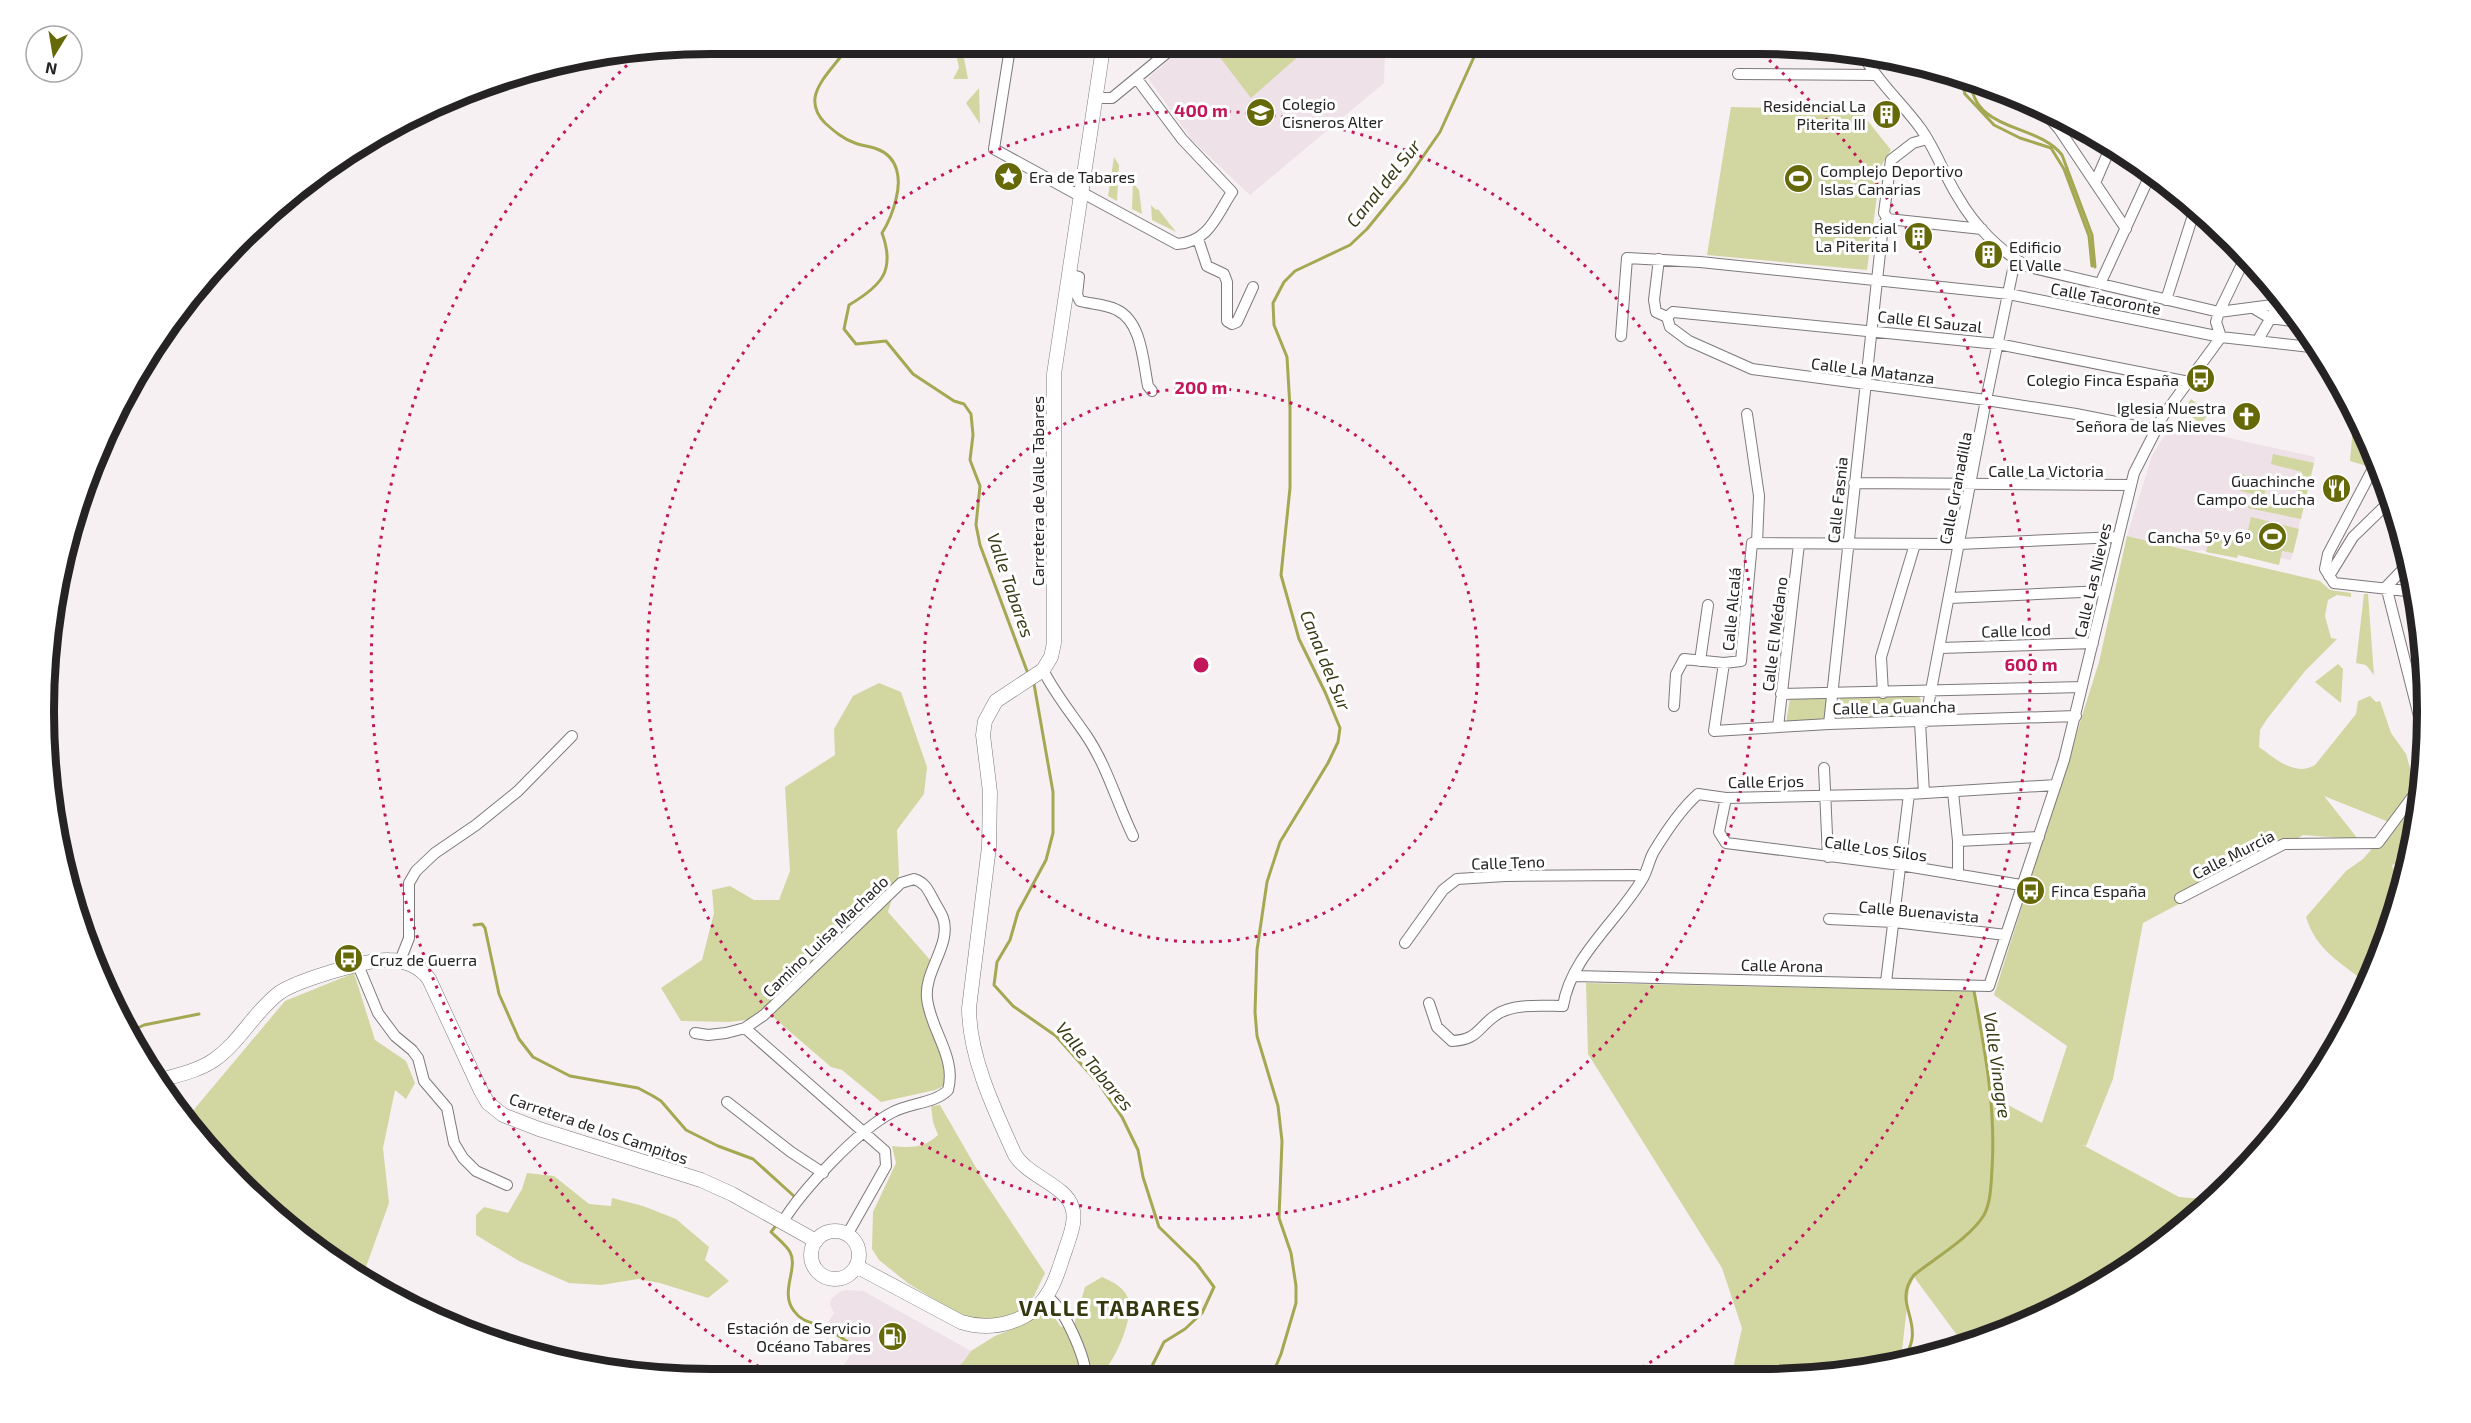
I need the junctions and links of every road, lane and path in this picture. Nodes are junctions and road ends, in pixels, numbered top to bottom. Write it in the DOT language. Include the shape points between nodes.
graph roads {
  1 [pos="1009,54"];
  2 [pos="1102,54"];
  3 [pos="1165,54"];
  4 [pos="1869,64"];
  5 [pos="1738,74"];
  6 [pos="1876,75"];
  7 [pos="1137,79"];
  8 [pos="1095,98"];
  9 [pos="2063,129"];
  10 [pos="1927,139"];
  11 [pos="2107,154"];
  12 [pos="2147,181"];
  13 [pos="2095,183"];
  14 [pos="1080,194"];
  15 [pos="2193,217"];
  16 [pos="1888,219"];
  17 [pos="1982,229"];
  18 [pos="2126,229"];
  19 [pos="1198,239"];
  20 [pos="1659,259"];
  21 [pos="2015,260"];
  22 [pos="2242,265"];
  23 [pos="1069,274"];
  24 [pos="1877,279"];
  25 [pos="2100,284"];
  26 [pos="1253,287"];
  27 [pos="2009,294"];
  28 [pos="2166,300"];
  29 [pos="2275,304"];
  30 [pos="2278,307"];
  31 [pos="2254,309"];
  32 [pos="2219,312"];
  33 [pos="1667,317"];
  34 [pos="2270,318"];
  35 [pos="2288,320"];
  36 [pos="1871,330"];
  37 [pos="1621,336"];
  38 [pos="2221,337"];
  39 [pos="2258,340"];
  40 [pos="1998,344"];
  41 [pos="2306,346"];
  42 [pos="2189,382"];
  43 [pos="1865,384"];
  44 [pos="1152,391"];
  45 [pos="1986,400"];
  46 [pos="1747,414"];
  47 [pos="2156,430"];
  48 [pos="2371,472"];
  49 [pos="1854,483"];
  50 [pos="1971,485"];
  51 [pos="2129,485"];
  52 [pos="2384,507"];
  53 [pos="2116,537"];
  54 [pos="1754,543"];
  55 [pos="1799,544"];
  56 [pos="1915,544"];
  57 [pos="1959,544"];
  58 [pos="1847,545"];
  59 [pos="2401,570"];
  60 [pos="2329,576"];
  61 [pos="2387,590"];
  62 [pos="2104,591"];
  63 [pos="2405,591"];
  64 [pos="1950,598"];
  65 [pos="1708,605"];
  66 [pos="2093,643"];
  67 [pos="1940,648"];
  68 [pos="1700,661"];
  69 [pos="1724,663"];
  70 [pos="1043,670"];
  71 [pos="2082,687"];
  72 [pos="1932,691"];
  73 [pos="1883,693"];
  74 [pos="1781,694"];
  75 [pos="1831,694"];
  76 [pos="1674,706"];
  77 [pos="2417,708"];
  78 [pos="2076,716"];
  79 [pos="1922,722"];
  80 [pos="1829,724"];
  81 [pos="1778,727"];
  82 [pos="1714,731"];
  83 [pos="572,736"];
  84 [pos="1824,768"];
  85 [pos="2056,784"];
  86 [pos="1953,792"];
  87 [pos="1924,793"];
  88 [pos="1909,794"];
  89 [pos="1825,795"];
  90 [pos="1726,798"];
  91 [pos="2410,802"];
  92 [pos="1133,836"];
  93 [pos="2039,837"];
  94 [pos="1958,841"];
  95 [pos="1828,857"];
  96 [pos="1900,866"];
  97 [pos="1958,875"];
  98 [pos="1644,878"];
  99 [pos="2021,885"];
  100 [pos="2180,898"];
  101 [pos="1829,919"];
  102 [pos="1893,922"];
  103 [pos="2006,935"];
  104 [pos="1405,943"];
  105 [pos="400,961"];
  106 [pos="358,965"];
  107 [pos="1574,976"];
  108 [pos="1886,982"];
  109 [pos="1989,986"];
  110 [pos="1429,1003"];
  111 [pos="745,1028"];
  112 [pos="695,1033"];
  113 [pos="166,1079"];
  114 [pos="727,1102"];
  115 [pos="863,1131"];
  116 [pos="823,1173"];
  117 [pos="507,1185"];
  118 [pos="782,1223"];
  119 [pos="847,1235"];
  120 [pos="816,1241"];
  121 [pos="856,1266"];
  122 [pos="1046,1296"];
  123 [pos="1086,1369"];
  1 -- 14 [label="street" via="994,149"];
  2 -- 8 [label="main road, Carretera de Valle Tabares"];
  3 -- 7 [label="street"];
  4 -- 6 [label="street"];
  5 -- 6 [label="street"];
  6 -- 10 [label="street"];
  7 -- 8 [label="street" via="1112,98"];
  7 -- 19 [label="street" via="1182,139 1232,192"];
  8 -- 14 [label="main road, Carretera de Valle Tabares"];
  9 -- 13 [label="street"];
  10 -- 16 [label="street, Calle Fasnia" via="1906,147 1891,160 1884,213"];
  10 -- 17 [label="street" via="1959,200"];
  11 -- 13 [label="street"];
  12 -- 18 [label="street"];
  13 -- 18 [label="street"];
  14 -- 19 [label="street" via="1177,244"];
  14 -- 23 [label="main road, Carretera de Valle Tabares"];
  15 -- 28 [label="street"];
  16 -- 17 [label="street"];
  16 -- 24 [label="street, Calle Fasnia" via="1883,225"];
  17 -- 21 [label="street"];
  18 -- 25 [label="street"];
  19 -- 26 [label="street" via="1207,266 1224,274 1227,282 1227,321 1237,322"];
  20 -- 24 [label="street, Calle Tacoronte"];
  20 -- 33 [label="street, Calle La Matanza" via="1654,300 1656,312"];
  20 -- 37 [label="street, Calle Tacoronte" via="1627,258"];
  21 -- 25 [label="street"];
  21 -- 27 [label="street, Calle Granadilla"];
  22 -- 32 [label="street"];
  23 -- 44 [label="street" via="1079,277 1080,301 1116,309 1131,319"];
  23 -- 70 [label="main road, Carretera de Valle Tabares" via="1052,402 1054,643"];
  24 -- 27 [label="street, Calle Tacoronte"];
  24 -- 36 [label="street, Calle Fasnia"];
  25 -- 28 [label="street"];
  27 -- 38 [label="street, Calle Tacoronte"];
  27 -- 40 [label="street, Calle Granadilla"];
  28 -- 32 [label="street"];
  29 -- 31 [label="street"];
  30 -- 34 [label="street"];
  31 -- 32 [label="street"];
  31 -- 34 [label="street"];
  32 -- 38 [label="street" via="2216,322"];
  33 -- 36 [label="street, Calle El Sauzal" via="1673,312"];
  33 -- 43 [label="street, Calle La Matanza" via="1670,327 1689,341 1752,369"];
  34 -- 35 [label="street"];
  34 -- 39 [label="street"];
  36 -- 40 [label="street, Calle El Sauzal"];
  36 -- 43 [label="street, Calle Fasnia"];
  38 -- 39 [label="street, Calle Tacoronte"];
  38 -- 42 [label="street, Calle Las Nieves"];
  39 -- 41 [label="street, Calle Tacoronte"];
  40 -- 42 [label="street, Calle El Sauzal"];
  40 -- 45 [label="street, Calle Granadilla"];
  42 -- 47 [label="street, Calle Las Nieves"];
  43 -- 45 [label="street, Calle La Matanza"];
  43 -- 49 [label="street, Calle Fasnia"];
  45 -- 47 [label="street, Calle La Matanza"];
  45 -- 50 [label="street, Calle Granadilla"];
  46 -- 54 [label="street, Calle Alcalá" via="1759,496"];
  47 -- 51 [label="street, Calle Las Nieves"];
  48 -- 60 [label="street" via="2328,554 2325,569"];
  49 -- 50 [label="street, Calle La Victoria"];
  49 -- 58 [label="street, Calle Fasnia"];
  50 -- 51 [label="street, Calle La Victoria"];
  50 -- 57 [label="street, Calle Granadilla"];
  51 -- 53 [label="street, Calle Las Nieves"];
  52 -- 60 [label="street" via="2353,537"];
  53 -- 57 [label="street"];
  53 -- 62 [label="street, Calle Las Nieves"];
  54 -- 55 [label="street"];
  54 -- 69 [label="street, Calle Alcalá" via="1741,661"];
  55 -- 58 [label="street"];
  55 -- 74 [label="street, Calle El Médano"];
  56 -- 57 [label="street"];
  56 -- 58 [label="street"];
  56 -- 73 [label="street" via="1881,657"];
  57 -- 64 [label="street, Calle Granadilla"];
  58 -- 75 [label="street, Calle Fasnia"];
  59 -- 61 [label="street"];
  60 -- 61 [label="street" via="2334,583"];
  61 -- 63 [label="street"];
  61 -- 77 [label="street"];
  62 -- 64 [label="street"];
  62 -- 66 [label="street, Calle Las Nieves"];
  64 -- 67 [label="street, Calle Granadilla"];
  65 -- 68 [label="street"];
  66 -- 67 [label="street, Calle Icod"];
  66 -- 71 [label="street, Calle Las Nieves"];
  67 -- 72 [label="street, Calle Granadilla"];
  68 -- 69 [label="street, Calle Alcalá"];
  68 -- 76 [label="street, Calle Alcalá" via="1684,659 1676,674"];
  69 -- 82 [label="street, Calle Alcalá"];
  70 -- 92 [label="street" via="1053,691 1087,736"];
  70 -- 122 [label="main road" via="996,701 985,721 989,836 969,1029 1015,1155 1026,1169 1066,1196 1072,1205 1072,1228 1057,1276"];
  71 -- 72 [label="street"];
  71 -- 78 [label="street, Calle Las Nieves"];
  72 -- 73 [label="street"];
  72 -- 79 [label="street, Calle Granadilla"];
  73 -- 75 [label="street"];
  74 -- 75 [label="street"];
  74 -- 81 [label="street, Calle El Médano"];
  75 -- 80 [label="street, Calle Fasnia"];
  78 -- 79 [label="street, Calle La Guancha"];
  78 -- 85 [label="street, Calle Las Nieves"];
  79 -- 80 [label="street, Calle La Guancha"];
  79 -- 87 [label="street, Calle Granadilla"];
  80 -- 81 [label="street, Calle La Guancha"];
  81 -- 82 [label="street, Calle La Guancha"];
  83 -- 105 [label="street" via="518,791 416,871 409,883 410,938"];
  84 -- 89 [label="street"];
  85 -- 86 [label="street, Calle Erjos"];
  85 -- 93 [label="street, Calle Las Nieves"];
  86 -- 87 [label="street, Calle Erjos"];
  86 -- 94 [label="street"];
  87 -- 88 [label="street, Calle Erjos"];
  88 -- 89 [label="street, Calle Erjos"];
  88 -- 96 [label="street"];
  89 -- 90 [label="street, Calle Erjos"];
  89 -- 95 [label="street"];
  90 -- 95 [label="street, Calle Los Silos" via="1719,832 1726,843"];
  90 -- 98 [label="street, Calle Erjos" via="1698,794 1687,804 1652,854"];
  91 -- 100 [label="street, Calle Murcia" via="2378,843 2284,844"];
  93 -- 94 [label="street"];
  93 -- 99 [label="street, Calle Las Nieves"];
  94 -- 97 [label="street"];
  95 -- 96 [label="street, Calle Los Silos"];
  96 -- 97 [label="street, Calle Los Silos"];
  96 -- 102 [label="street"];
  97 -- 99 [label="street, Calle Los Silos"];
  98 -- 104 [label="street, Calle Teno" via="1637,875 1457,879 1443,890"];
  98 -- 107 [label="street, Calle Erjos" via="1582,959"];
  99 -- 103 [label="street, Calle Las Nieves"];
  101 -- 102 [label="street, Calle Buenavista"];
  102 -- 103 [label="street, Calle Buenavista"];
  102 -- 108 [label="street"];
  103 -- 109 [label="street, Calle Las Nieves"];
  105 -- 106 [label="main road"];
  105 -- 118 [label="main road, Carretera de los Campitos" via="417,968 429,979 481,1091 497,1111 539,1129 701,1180"];
  106 -- 113 [label="main road" via="279,993 216,1059"];
  106 -- 117 [label="street" via="378,1013 418,1058 424,1081 447,1108 454,1143 463,1158 476,1171"];
  107 -- 108 [label="street, Calle Arona"];
  107 -- 110 [label="street, Calle Erjos" via="1566,989 1563,1006 1518,1007 1497,1014 1478,1034 1462,1041 1452,1041 1443,1034"];
  108 -- 109 [label="street, Calle Arona"];
  111 -- 112 [label="street" via="717,1035"];
  111 -- 115 [label="street"];
  111 -- 115 [label="street, Camino Luisa Machado" via="776,1005 901,883 914,879 926,886 945,926 926,996 948,1057 950,1084 940,1097 898,1109"];
  114 -- 116 [label="street"];
  115 -- 116 [label="street, Camino Luisa Machado"];
  115 -- 119 [label="street" via="882,1147 887,1161"];
  116 -- 118 [label="street, Camino Luisa Machado"];
  118 -- 120 [label="main road, Carretera de los Campitos"];
  119 -- 120 [label="main road" via="829,1232"];
  119 -- 121 [label="main road" via="857,1247"];
  120 -- 121 [label="main road" via="811,1251 812,1262 823,1276 840,1278"];
  121 -- 122 [label="main road" via="970,1325 993,1326 1013,1321"];
  122 -- 123 [label="street" via="1052,1299 1078,1345"];
}
